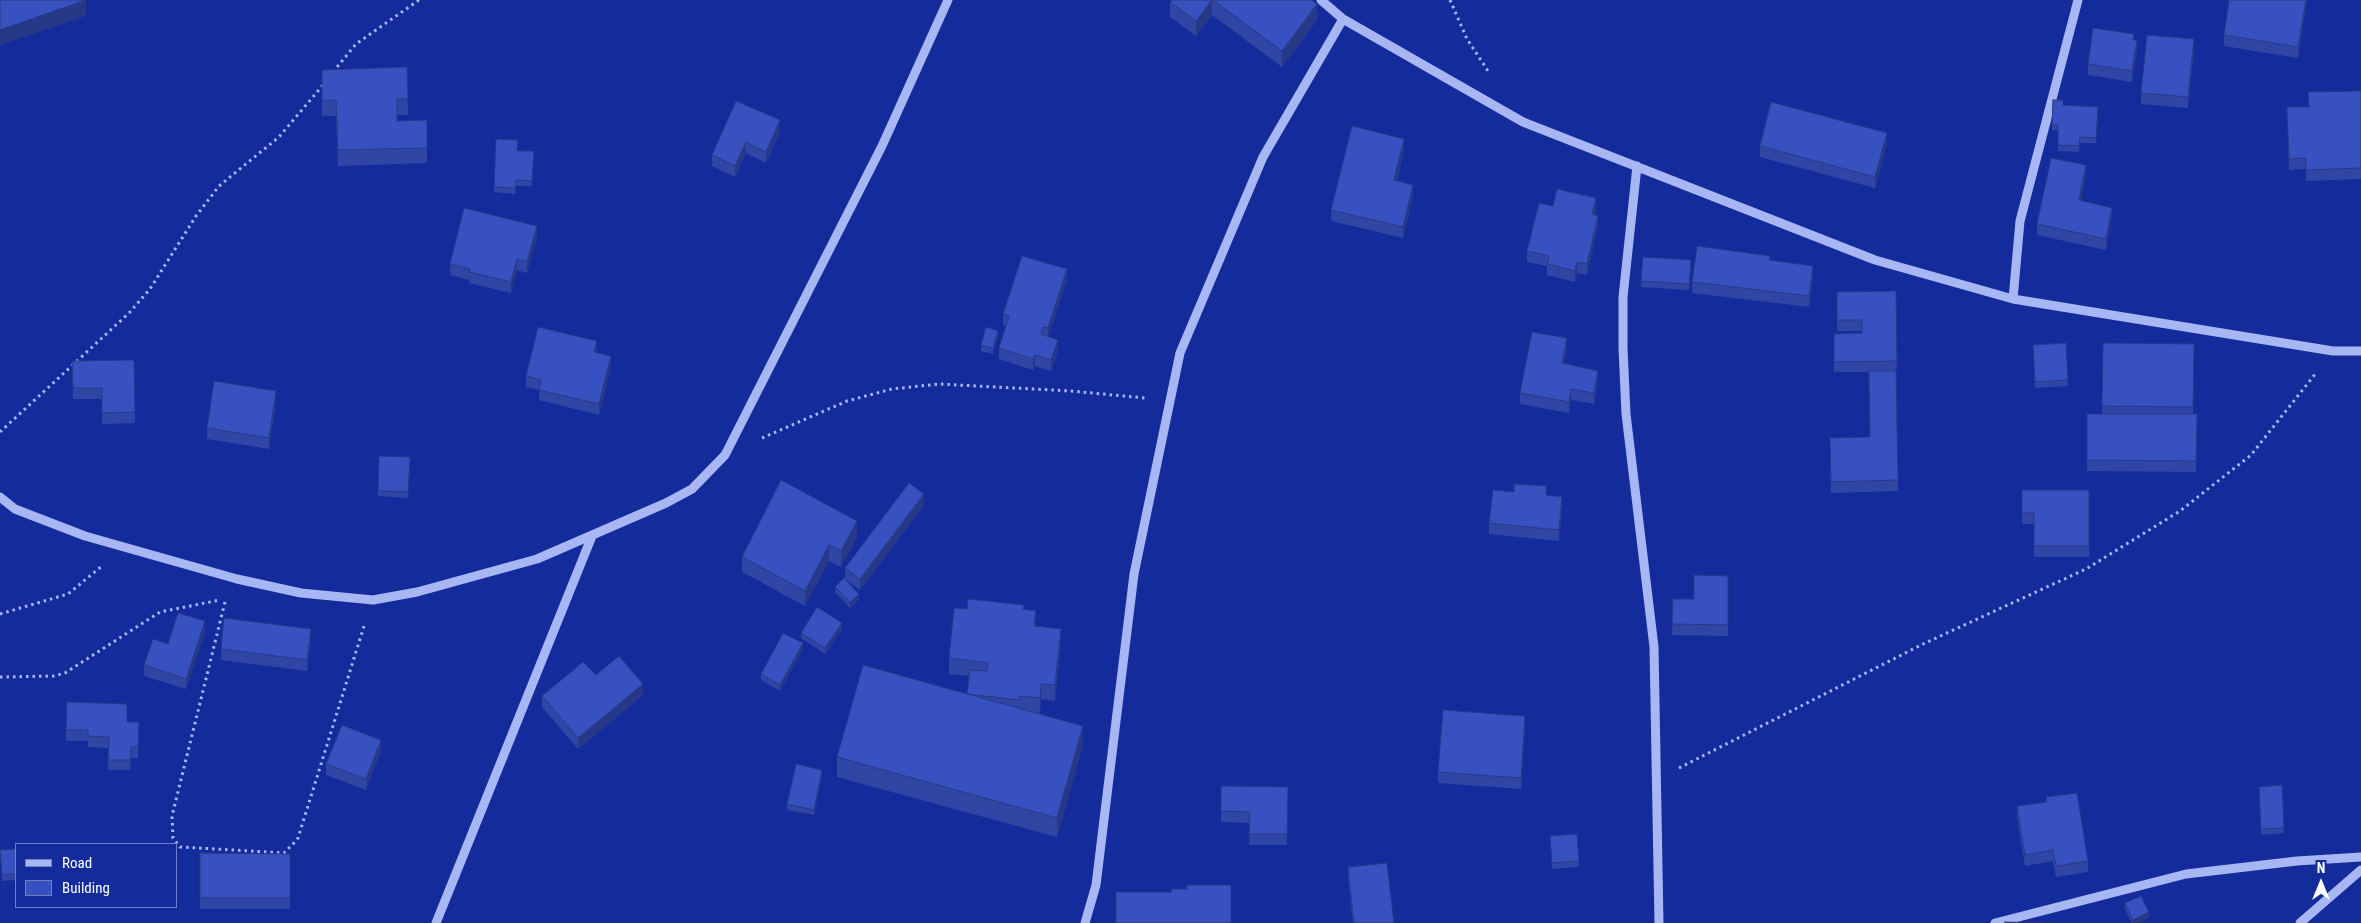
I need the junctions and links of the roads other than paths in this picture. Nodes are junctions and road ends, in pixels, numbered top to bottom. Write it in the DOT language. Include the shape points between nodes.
graph roads {
  1 [pos="948,0"];
  2 [pos="1321,0"];
  3 [pos="2078,0"];
  4 [pos="1343,19"];
  5 [pos="1637,166"];
  6 [pos="2014,299"];
  7 [pos="2361,351"];
  8 [pos="0,498"];
  9 [pos="592,536"];
  10 [pos="2361,857"];
  11 [pos="2361,870"];
  12 [pos="436,923"];
  13 [pos="1085,923"];
  14 [pos="1659,923"];
  15 [pos="1995,923"];
  16 [pos="2300,923"];
  1 -- 9 [label="street" via="877,155 725,455 692,489"];
  2 -- 4 [label="street"];
  3 -- 6 [label="street" via="2020,221"];
  4 -- 5 [label="street" via="1523,122"];
  4 -- 13 [label="street" via="1263,157 1180,352 1134,574 1096,885"];
  5 -- 6 [label="street" via="1875,260"];
  5 -- 14 [label="street" via="1623,297 1623,348 1626,414 1654,647"];
  6 -- 7 [label="street" via="2333,351"];
  8 -- 9 [label="street" via="15,510 85,536 246,581 301,593 372,600 417,592 537,559"];
  9 -- 12 [label="street"];
  10 -- 15 [label="street" via="2303,860 2186,874"];
  11 -- 16 [label="street"];
}
